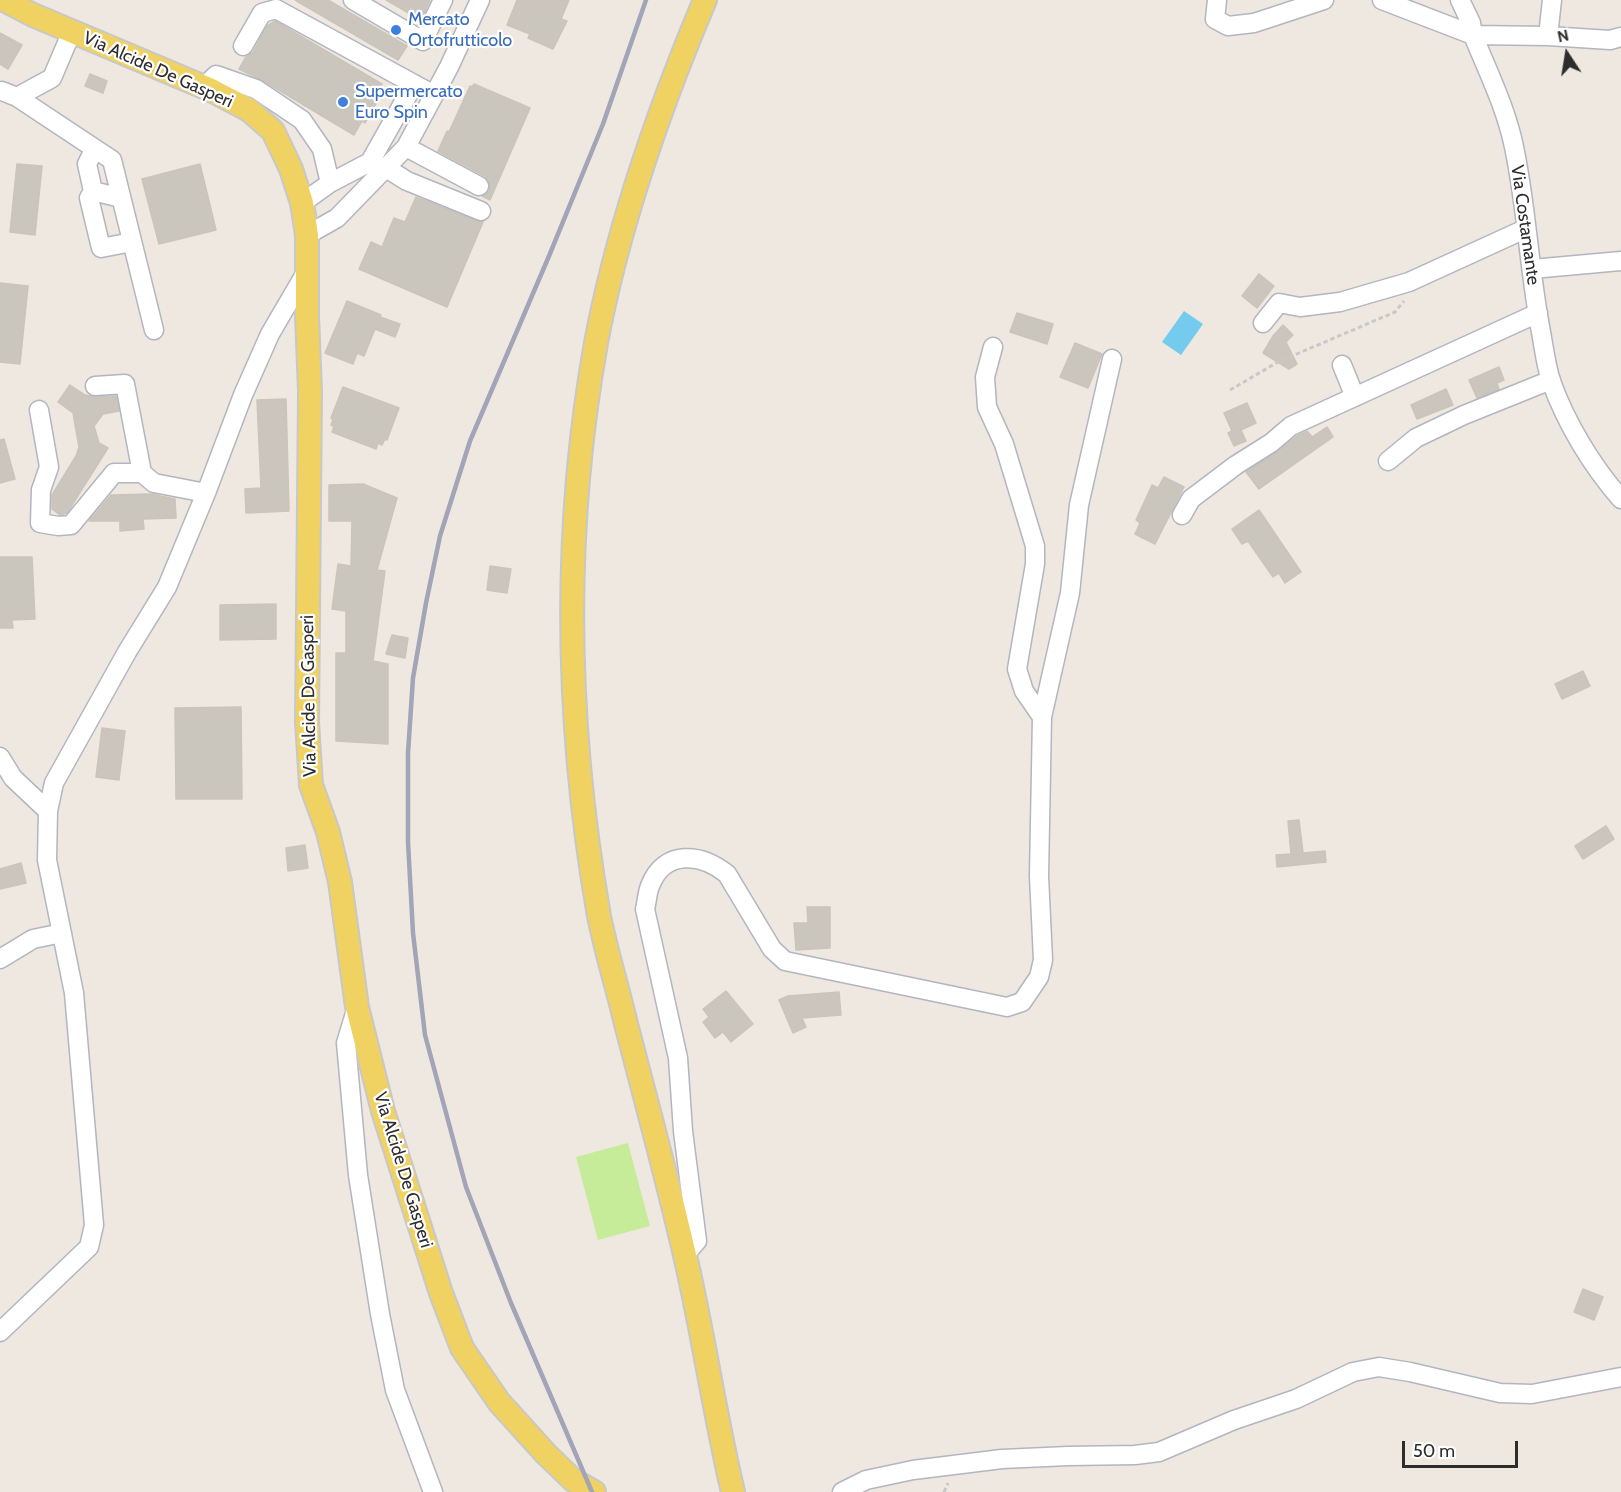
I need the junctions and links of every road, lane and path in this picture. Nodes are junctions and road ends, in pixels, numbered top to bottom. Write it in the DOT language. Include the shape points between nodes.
graph roads {
  1 [pos="4,0"];
  2 [pos="353,0"];
  3 [pos="443,0"];
  4 [pos="480,0"];
  5 [pos="705,0"];
  6 [pos="1217,0"];
  7 [pos="1324,0"];
  8 [pos="1382,0"];
  9 [pos="1460,0"];
  10 [pos="1552,0"];
  11 [pos="72,31"];
  12 [pos="1473,36"];
  13 [pos="1548,36"];
  14 [pos="1621,38"];
  15 [pos="243,46"];
  16 [pos="414,84"];
  17 [pos="204,87"];
  18 [pos="434,95"];
  19 [pos="5,96"];
  20 [pos="405,147"];
  21 [pos="94,150"];
  22 [pos="386,168"];
  23 [pos="330,183"];
  24 [pos="479,186"];
  25 [pos="93,191"];
  26 [pos="121,198"];
  27 [pos="302,203"];
  28 [pos="481,211"];
  29 [pos="1525,228"];
  30 [pos="307,236"];
  31 [pos="132,242"];
  32 [pos="1621,261"];
  33 [pos="308,269"];
  34 [pos="1532,269"];
  35 [pos="1409,282"];
  36 [pos="1538,313"];
  37 [pos="1263,323"];
  38 [pos="154,330"];
  39 [pos="993,347"];
  40 [pos="1112,359"];
  41 [pos="1342,365"];
  42 [pos="1551,380"];
  43 [pos="95,386"];
  44 [pos="1230,390"];
  45 [pos="1355,397"];
  46 [pos="39,410"];
  47 [pos="1388,461"];
  48 [pos="142,473"];
  49 [pos="206,493"];
  50 [pos="1621,499"];
  51 [pos="1182,514"];
  52 [pos="1042,717"];
  53 [pos="0,757"];
  54 [pos="48,811"];
  55 [pos="62,933"];
  56 [pos="0,959"];
  57 [pos="357,1007"];
  58 [pos="685,1255"];
  59 [pos="0,1332"];
  60 [pos="1621,1377"];
  61 [pos="732,1487"];
  62 [pos="434,1492"];
  63 [pos="594,1492"];
  64 [pos="842,1492"];
  1 -- 11 [label="main road, Via Alcide De Gasperi"];
  2 -- 3 [label="street" via="423,41"];
  4 -- 18 [label="street"];
  5 -- 58 [label="main road" via="647,149 597,340 575,524 572,624 582,808 600,921"];
  6 -- 7 [label="street" via="1215,19 1228,26 1254,23"];
  8 -- 12 [label="street"];
  9 -- 12 [label="street, Via Costamante"];
  10 -- 13 [label="street"];
  11 -- 17 [label="main road, Via Alcide De Gasperi"];
  11 -- 19 [label="street" via="52,78"];
  12 -- 13 [label="street"];
  12 -- 29 [label="street, Via Costamante" via="1514,144"];
  13 -- 14 [label="street"];
  15 -- 16 [label="street" via="262,13 276,9"];
  16 -- 18 [label="street"];
  16 -- 23 [label="street" via="370,162"];
  17 -- 23 [label="street" via="216,75 256,89 302,120 322,149"];
  17 -- 27 [label="main road, Via Alcide De Gasperi" via="249,110 273,131"];
  18 -- 20 [label="street"];
  19 -- 21 [label="street"];
  20 -- 22 [label="street"];
  20 -- 24 [label="street"];
  21 -- 25 [label="street" via="87,164"];
  21 -- 26 [label="street" via="112,160"];
  22 -- 28 [label="street"];
  22 -- 30 [label="street" via="338,218"];
  23 -- 27 [label="street"];
  25 -- 26 [label="street"];
  25 -- 31 [label="street" via="89,198 101,248"];
  26 -- 31 [label="street"];
  27 -- 30 [label="main road, Via Alcide De Gasperi"];
  29 -- 34 [label="street, Via Costamante"];
  29 -- 35 [label="street"];
  30 -- 33 [label="main road, Via Alcide De Gasperi"];
  31 -- 38 [label="street"];
  32 -- 34 [label="street"];
  33 -- 49 [label="street" via="270,334"];
  33 -- 57 [label="main road, Via Alcide De Gasperi" via="307,677 311,785 340,882"];
  34 -- 36 [label="street, Via Costamante"];
  35 -- 37 [label="street" via="1340,302 1300,307 1279,303"];
  35 -- 44 [label="path" via="1408,296 1395,312 1278,362"];
  36 -- 42 [label="street, Via Costamante"];
  36 -- 45 [label="street"];
  39 -- 52 [label="street" via="986,377 987,407 1010,463 1035,546 1017,669 1024,691"];
  40 -- 52 [label="street" via="1079,505 1070,593"];
  41 -- 45 [label="street"];
  42 -- 47 [label="street" via="1416,438"];
  42 -- 50 [label="street, Via Costamante" via="1583,446"];
  43 -- 48 [label="street" via="125,384"];
  45 -- 51 [label="street" via="1292,426 1191,499"];
  46 -- 48 [label="street" via="49,466 41,490 40,523 71,525 114,474"];
  48 -- 49 [label="street" via="154,483"];
  49 -- 54 [label="street" via="167,587 54,783"];
  52 -- 58 [label="street" via="1039,876 1043,960 1039,976 1022,1002 1007,1007 785,961 772,949 727,874 716,865 701,858 678,859 660,868 649,887 645,909 678,1058 697,1241"];
  53 -- 54 [label="street" via="13,778"];
  54 -- 55 [label="street" via="47,860"];
  55 -- 56 [label="street" via="33,939"];
  55 -- 59 [label="street" via="74,993 94,1225 89,1248"];
  57 -- 62 [label="street" via="346,1043 358,1175 380,1314 394,1390"];
  57 -- 63 [label="main road, Via Alcide De Gasperi" via="383,1111 462,1348 499,1402 546,1454 573,1480"];
  58 -- 61 [label="main road"];
  60 -- 64 [label="street" via="1532,1394 1500,1393 1379,1367 1353,1372 1296,1399 1159,1452 1002,1459 913,1470 866,1480"];
}
